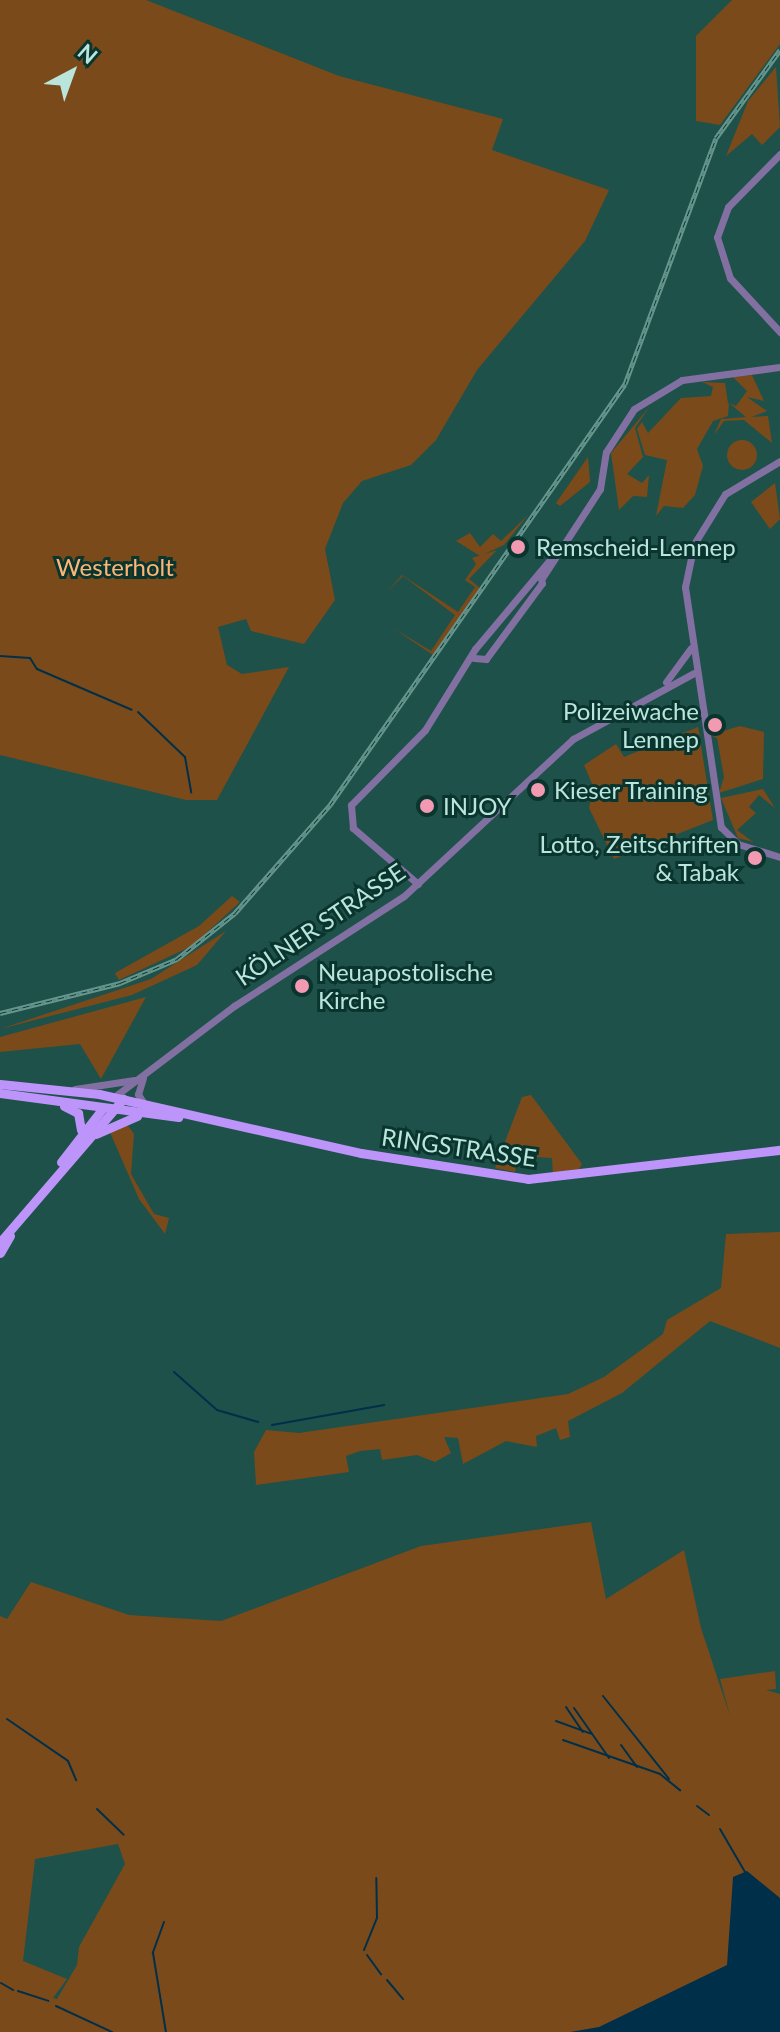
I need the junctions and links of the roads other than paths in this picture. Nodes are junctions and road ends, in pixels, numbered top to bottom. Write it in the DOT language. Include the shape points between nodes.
graph roads {
  1 [pos="780,154"];
  2 [pos="780,332"];
  3 [pos="780,367"];
  4 [pos="780,461"];
  5 [pos="540,576"];
  6 [pos="693,642"];
  7 [pos="476,659"];
  8 [pos="676,671"];
  9 [pos="694,671"];
  10 [pos="666,682"];
  11 [pos="780,857"];
  12 [pos="418,884"];
  13 [pos="143,1078"];
  14 [pos="0,1084"];
  15 [pos="67,1089"];
  16 [pos="0,1093"];
  17 [pos="119,1098"];
  18 [pos="39,1099"];
  19 [pos="108,1109"];
  20 [pos="144,1111"];
  21 [pos="81,1131"];
  22 [pos="80,1145"];
  23 [pos="780,1150"];
  24 [pos="59,1170"];
  25 [pos="11,1233"];
  26 [pos="0,1242"];
  27 [pos="0,1253"];
  1 -- 2 [label="street" via="728,207 717,237 730,278"];
  3 -- 5 [label="street" via="682,380 643,403 610,443 603,481"];
  4 -- 6 [label="street" via="733,485 694,544 685,587"];
  5 -- 7 [label="street"];
  5 -- 7 [label="street"];
  6 -- 8 [label="street, KÖLNER STRASSE"];
  6 -- 9 [label="street"];
  7 -- 12 [label="street" via="348,814 368,844"];
  8 -- 9 [label="street"];
  8 -- 10 [label="street, KÖLNER STRASSE"];
  9 -- 10 [label="street, KÖLNER STRASSE"];
  9 -- 11 [label="street" via="721,827 738,844"];
  10 -- 12 [label="street, KÖLNER STRASSE" via="569,742"];
  12 -- 13 [label="street, KÖLNER STRASSE" via="234,1006"];
  13 -- 15 [label="street"];
  13 -- 17 [label="street, KÖLNER STRASSE"];
  13 -- 20 [label="street" via="138,1094"];
  14 -- 15 [label="main road, RINGSTRASSE"];
  15 -- 17 [label="main road, RINGSTRASSE"];
  16 -- 18 [label="main road"];
  17 -- 19 [label="main road, KÖLNER STRASSE"];
  17 -- 20 [label="main road, RINGSTRASSE"];
  18 -- 19 [label="main road, RINGSTRASSE"];
  18 -- 21 [label="main road" via="74,1110"];
  19 -- 20 [label="main road, RINGSTRASSE"];
  19 -- 21 [label="main road"];
  19 -- 22 [label="main road"];
  20 -- 22 [label="main road"];
  20 -- 23 [label="main road, RINGSTRASSE" via="528,1179"];
  21 -- 24 [label="main road"];
  22 -- 24 [label="main road"];
  24 -- 25 [label="main road"];
  25 -- 26 [label="main road"];
  25 -- 27 [label="main road"];
}
